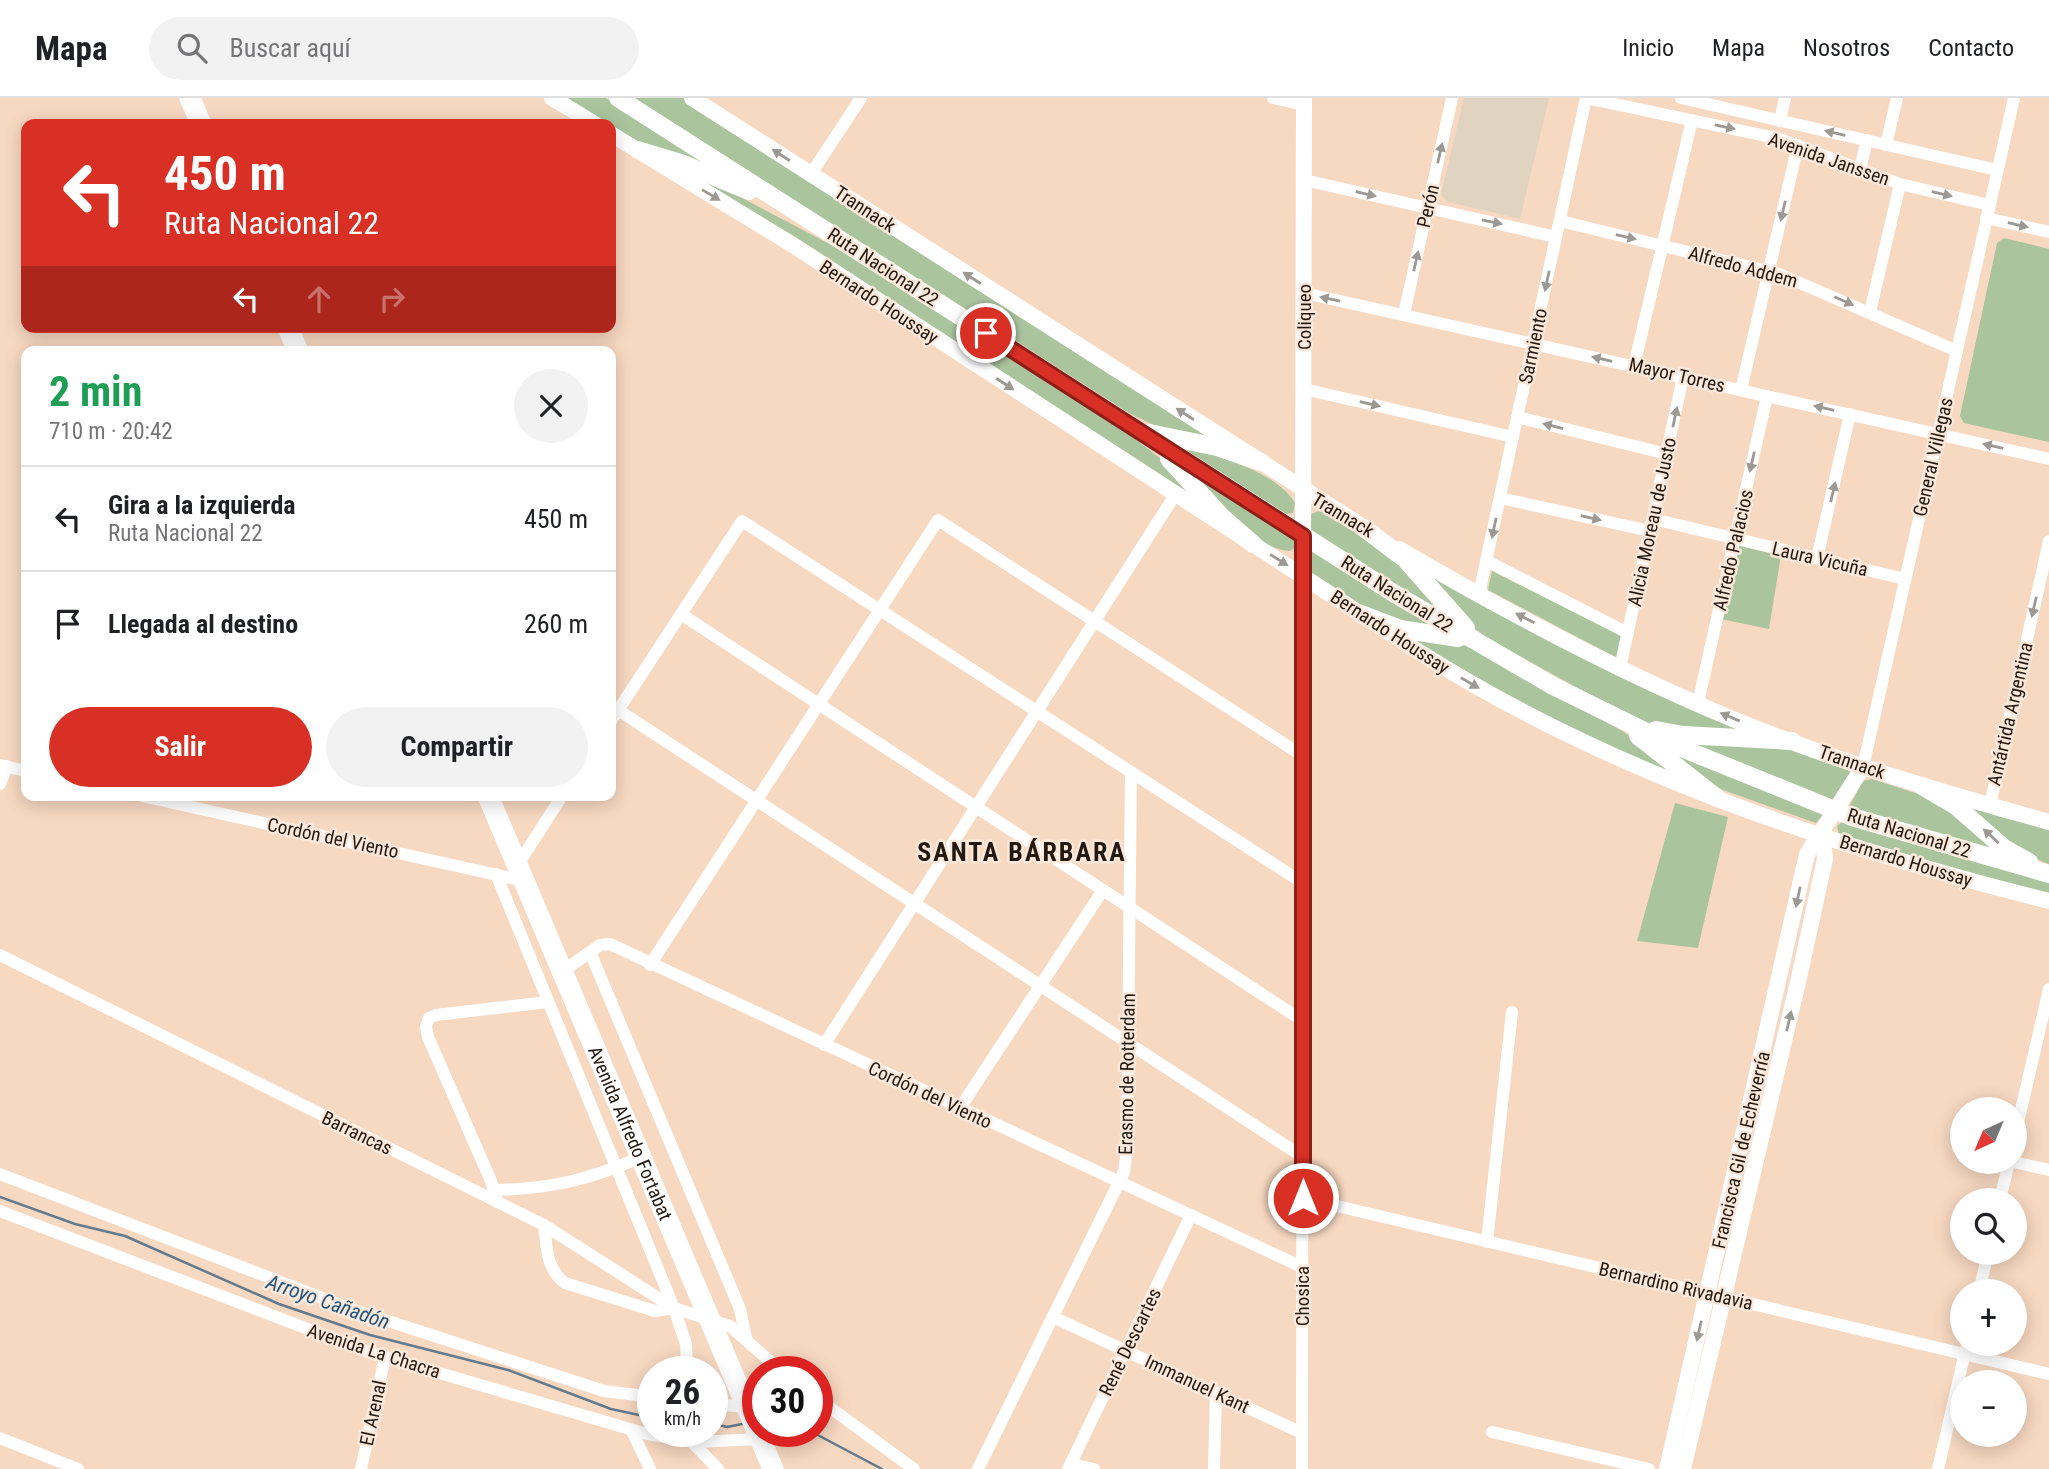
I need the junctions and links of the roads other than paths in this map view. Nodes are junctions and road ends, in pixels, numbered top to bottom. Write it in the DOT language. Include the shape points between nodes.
graph roads {
  1 [pos="190,98"];
  2 [pos="552,98"];
  3 [pos="618,98"];
  4 [pos="692,98"];
  5 [pos="860,98"];
  6 [pos="1273,98"];
  7 [pos="1586,98"];
  8 [pos="1681,98"];
  9 [pos="1785,98"];
  10 [pos="1897,98"];
  11 [pos="2014,98"];
  12 [pos="1450,99"];
  13 [pos="1304,102"];
  14 [pos="1763,117"];
  15 [pos="199,119"];
  16 [pos="587,119"];
  17 [pos="1692,120"];
  18 [pos="1780,121"];
  19 [pos="1758,134"];
  20 [pos="616,137"];
  21 [pos="1867,140"];
  22 [pos="1798,145"];
  23 [pos="1886,145"];
  24 [pos="638,150"];
  25 [pos="1860,169"];
  26 [pos="1997,170"];
  27 [pos="811,174"];
  28 [pos="1304,180"];
  29 [pos="1900,184"];
  30 [pos="1428,208"];
  31 [pos="1988,211"];
  32 [pos="800,214"];
  33 [pos="1560,221"];
  34 [pos="2049,232"];
  35 [pos="1556,236"];
  36 [pos="1663,246"];
  37 [pos="1769,271"];
  38 [pos="1304,293"];
  39 [pos="1870,312"];
  40 [pos="1404,314"];
  41 [pos="1533,344"];
  42 [pos="1957,351"];
  43 [pos="1634,366"];
  44 [pos="1684,377"];
  45 [pos="1304,389"];
  46 [pos="1741,390"];
  47 [pos="1768,396"];
  48 [pos="1850,414"];
  49 [pos="1517,418"];
  50 [pos="1130,425"];
  51 [pos="1938,434"];
  52 [pos="1513,437"];
  53 [pos="1667,454"];
  54 [pos="2049,459"];
  55 [pos="1261,462"];
  56 [pos="1304,491"];
  57 [pos="1175,495"];
  58 [pos="1500,498"];
  59 [pos="1651,525"];
  60 [pos="1364,528"];
  61 [pos="1303,536"];
  62 [pos="1735,538"];
  63 [pos="2049,541"];
  64 [pos="1253,544"];
  65 [pos="1817,558"];
  66 [pos="1487,561"];
  67 [pos="1304,576"];
  68 [pos="1905,579"];
  69 [pos="1479,594"];
  70 [pos="880,610"];
  71 [pos="681,614"];
  72 [pos="1362,614"];
  73 [pos="1094,621"];
  74 [pos="1628,633"];
  75 [pos="1484,648"];
  76 [pos="1513,664"];
  77 [pos="1620,668"];
  78 [pos="818,704"];
  79 [pos="1698,704"];
  80 [pos="1594,707"];
  81 [pos="1037,711"];
  82 [pos="616,712"];
  83 [pos="616,716"];
  84 [pos="1630,725"];
  85 [pos="1792,741"];
  86 [pos="1303,756"];
  87 [pos="3,766"];
  88 [pos="1863,767"];
  89 [pos="21,770"];
  90 [pos="1131,772"];
  91 [pos="0,784"];
  92 [pos="1923,786"];
  93 [pos="1717,798"];
  94 [pos="756,800"];
  95 [pos="165,801"];
  96 [pos="490,801"];
  97 [pos="559,801"];
  98 [pos="1990,805"];
  99 [pos="976,807"];
  100 [pos="1837,811"];
  101 [pos="2049,822"];
  102 [pos="1822,835"];
  103 [pos="2049,872"];
  104 [pos="520,873"];
  105 [pos="496,874"];
  106 [pos="1303,883"];
  107 [pos="1103,890"];
  108 [pos="2049,901"];
  109 [pos="914,903"];
  110 [pos="1129,907"];
  111 [pos="590,952"];
  112 [pos="0,955"];
  113 [pos="650,965"];
  114 [pos="563,971"];
  115 [pos="1781,978"];
  116 [pos="1798,982"];
  117 [pos="1040,986"];
  118 [pos="2049,989"];
  119 [pos="548,1002"];
  120 [pos="1512,1012"];
  121 [pos="1303,1021"];
  122 [pos="1128,1043"];
  123 [pos="824,1045"];
  124 [pos="2024,1097"];
  125 [pos="960,1108"];
  126 [pos="641,1157"];
  127 [pos="1303,1157"];
  128 [pos="2027,1165"];
  129 [pos="617,1168"];
  130 [pos="2049,1170"];
  131 [pos="0,1174"];
  132 [pos="1120,1182"];
  133 [pos="495,1196"];
  134 [pos="1303,1198"];
  135 [pos="0,1211"];
  136 [pos="1191,1215"];
  137 [pos="544,1225"];
  138 [pos="1487,1242"];
  139 [pos="1303,1267"];
  140 [pos="1716,1296"];
  141 [pos="674,1308"];
  142 [pos="708,1317"];
  143 [pos="1053,1317"];
  144 [pos="746,1338"];
  145 [pos="1950,1346"];
  146 [pos="1125,1351"];
  147 [pos="686,1356"];
  148 [pos="765,1356"];
  149 [pos="1964,1356"];
  150 [pos="1989,1356"];
  151 [pos="385,1357"];
  152 [pos="2049,1374"];
  153 [pos="637,1394"];
  154 [pos="1216,1394"];
  155 [pos="742,1398"];
  156 [pos="833,1410"];
  157 [pos="632,1431"];
  158 [pos="637,1432"];
  159 [pos="1492,1432"];
  160 [pos="1302,1433"];
  161 [pos="0,1438"];
  162 [pos="697,1447"];
  163 [pos="763,1447"];
  164 [pos="1069,1466"];
  165 [pos="78,1469"];
  166 [pos="361,1469"];
  167 [pos="650,1469"];
  168 [pos="718,1469"];
  169 [pos="773,1469"];
  170 [pos="914,1469"];
  171 [pos="978,1469"];
  172 [pos="1094,1469"];
  173 [pos="1214,1469"];
  174 [pos="1302,1469"];
  175 [pos="1649,1469"];
  176 [pos="1667,1469"];
  177 [pos="1683,1469"];
  178 [pos="1938,1469"];
  1 -- 15 [label="highway"];
  2 -- 16 [label="street"];
  3 -- 32 [label="main road, Ruta Nacional 22"];
  27 -- 4 [label="street, Trannack, one-way"];
  5 -- 27 [label="street"];
  6 -- 13 [label="street"];
  7 -- 17 [label="street, Avenida Janssen"];
  7 -- 33 [label="street, Sarmiento"];
  8 -- 14 [label="street, Avenida Janssen"];
  9 -- 18 [label="street"];
  10 -- 23 [label="street"];
  11 -- 26 [label="street, General Villegas"];
  30 -- 12 [label="street, Perón, one-way"];
  13 -- 28 [label="street, Coliqueo"];
  14 -- 18 [label="street, Avenida Janssen"];
  14 -- 19 [label="street"];
  17 -- 19 [label="street, Avenida Janssen, one-way"];
  17 -- 36 [label="street"];
  21 -- 18 [label="street, Avenida Janssen, one-way"];
  19 -- 22 [label="street, Avenida Janssen"];
  20 -- 24 [label="street, Bernardo Houssay"];
  21 -- 23 [label="street, Avenida Janssen"];
  21 -- 25 [label="street"];
  22 -- 25 [label="street, Avenida Janssen"];
  22 -- 37 [label="street, one-way"];
  23 -- 26 [label="street, Avenida Janssen"];
  24 -- 32 [label="main road" via="699,170"];
  24 -- 57 [label="street, Bernardo Houssay, one-way" via="796,247"];
  25 -- 29 [label="street, Avenida Janssen"];
  26 -- 31 [label="street, General Villegas"];
  55 -- 27 [label="street, Trannack, one-way"];
  28 -- 30 [label="street, one-way"];
  28 -- 38 [label="street, Coliqueo"];
  29 -- 31 [label="street, Avenida Janssen, one-way"];
  29 -- 39 [label="street"];
  30 -- 35 [label="street, one-way"];
  40 -- 30 [label="street, Perón, one-way"];
  31 -- 34 [label="street, Avenida Janssen, one-way"];
  31 -- 42 [label="street, General Villegas"];
  32 -- 50 [label="main road, Ruta Nacional 22"];
  33 -- 35 [label="street, Sarmiento"];
  33 -- 36 [label="street, Alfredo Addem, one-way"];
  35 -- 41 [label="street, Sarmiento, one-way"];
  36 -- 37 [label="street, Alfredo Addem"];
  36 -- 43 [label="street"];
  37 -- 39 [label="street, Alfredo Addem, one-way"];
  37 -- 46 [label="street"];
  40 -- 38 [label="street, Mayor Torres, one-way"];
  38 -- 45 [label="street, Coliqueo"];
  39 -- 42 [label="street, Alfredo Addem"];
  40 -- 41 [label="street, Mayor Torres"];
  43 -- 41 [label="street, Mayor Torres, one-way"];
  41 -- 49 [label="street, Sarmiento"];
  42 -- 51 [label="street, General Villegas"];
  43 -- 44 [label="street, Mayor Torres"];
  44 -- 46 [label="street, Mayor Torres"];
  53 -- 44 [label="street, Alicia Moreau de Justo, one-way"];
  45 -- 52 [label="street, one-way"];
  45 -- 56 [label="street, Coliqueo"];
  46 -- 47 [label="street, Mayor Torres"];
  48 -- 47 [label="street, Mayor Torres, one-way"];
  47 -- 62 [label="street, Alfredo Palacios, one-way"];
  48 -- 51 [label="street, Mayor Torres"];
  65 -- 48 [label="street, one-way"];
  49 -- 52 [label="street, Sarmiento"];
  53 -- 49 [label="street, one-way"];
  50 -- 55 [label="main road"];
  50 -- 61 [label="main road, Ruta Nacional 22"];
  50 -- 64 [label="main road"];
  54 -- 51 [label="street, Mayor Torres, one-way"];
  51 -- 68 [label="street, General Villegas"];
  52 -- 58 [label="street, Sarmiento"];
  53 -- 59 [label="street, Alicia Moreau de Justo"];
  55 -- 56 [label="street, Trannack"];
  56 -- 60 [label="street, Trannack"];
  56 -- 61 [label="street, Coliqueo"];
  57 -- 64 [label="street, Bernardo Houssay"];
  57 -- 73 [label="street"];
  58 -- 59 [label="street, Laura Vicuña, one-way"];
  58 -- 66 [label="street, Sarmiento, one-way"];
  59 -- 62 [label="street, Laura Vicuña"];
  59 -- 74 [label="street, Alicia Moreau de Justo"];
  60 -- 69 [label="street, Trannack"];
  60 -- 76 [label="main road" via="1405,559 1462,625"];
  61 -- 67 [label="street, Chosica"];
  61 -- 75 [label="main road, Ruta Nacional 22"];
  62 -- 65 [label="street, Laura Vicuña"];
  62 -- 79 [label="street, Alfredo Palacios"];
  63 -- 98 [label="street, Antártida Argentina, one-way"];
  64 -- 67 [label="street, Bernardo Houssay, one-way"];
  65 -- 68 [label="street, Laura Vicuña"];
  66 -- 69 [label="street, Sarmiento"];
  66 -- 74 [label="street"];
  67 -- 72 [label="street, Bernardo Houssay"];
  67 -- 86 [label="street, Chosica"];
  68 -- 88 [label="street, General Villegas"];
  77 -- 69 [label="street, Trannack, one-way"];
  70 -- 71 [label="street" via="741,521"];
  70 -- 73 [label="street" via="938,520"];
  70 -- 78 [label="street"];
  70 -- 81 [label="street"];
  71 -- 78 [label="street"];
  71 -- 82 [label="street"];
  72 -- 75 [label="main road" via="1390,626 1458,638"];
  72 -- 93 [label="street, Bernardo Houssay, one-way" via="1450,671 1550,727 1618,760"];
  73 -- 81 [label="street"];
  73 -- 86 [label="street"];
  74 -- 77 [label="street, Alicia Moreau de Justo"];
  75 -- 76 [label="main road, Ruta Nacional 22"];
  76 -- 80 [label="main road, Ruta Nacional 22"];
  77 -- 79 [label="street, Trannack"];
  78 -- 94 [label="street"];
  78 -- 99 [label="street"];
  85 -- 79 [label="street, Trannack, one-way"];
  80 -- 84 [label="main road, Ruta Nacional 22"];
  80 -- 93 [label="main road"];
  81 -- 90 [label="street"];
  81 -- 99 [label="street"];
  83 -- 94 [label="street"];
  84 -- 85 [label="main road" via="1683,735"];
  84 -- 100 [label="main road, Ruta Nacional 22"];
  85 -- 88 [label="street, Trannack"];
  86 -- 106 [label="street, Chosica"];
  87 -- 89 [label="street"];
  87 -- 91 [label="street"];
  88 -- 92 [label="street, Trannack"];
  88 -- 100 [label="street, General Villegas"];
  90 -- 106 [label="street"];
  90 -- 110 [label="street, Erasmo de Rotterdam"];
  92 -- 98 [label="street, Trannack"];
  103 -- 92 [label="main road, one-way" via="2004,848 1964,812"];
  93 -- 102 [label="street, Bernardo Houssay"];
  94 -- 109 [label="street"];
  94 -- 113 [label="street"];
  95 -- 105 [label="street, Cordón del Viento"];
  96 -- 104 [label="highway, Avenida Alfredo Fortabat"];
  97 -- 104 [label="street"];
  98 -- 101 [label="street, Trannack"];
  99 -- 107 [label="street"];
  99 -- 109 [label="street"];
  100 -- 102 [label="street, Francisca Gil de Echeverría"];
  100 -- 103 [label="main road, Ruta Nacional 22" via="1948,847"];
  102 -- 108 [label="street, Bernardo Houssay" via="1950,876"];
  102 -- 115 [label="street, Francisca Gil de Echeverría, one-way" via="1807,854"];
  102 -- 116 [label="street, Francisca Gil de Echeverría" via="1825,859"];
  104 -- 105 [label="street, Cordón del Viento"];
  104 -- 114 [label="highway, Avenida Alfredo Fortabat"];
  105 -- 119 [label="street"];
  106 -- 121 [label="street, Chosica"];
  107 -- 110 [label="street"];
  107 -- 117 [label="street"];
  109 -- 117 [label="street"];
  109 -- 123 [label="street"];
  110 -- 121 [label="street"];
  110 -- 122 [label="street, Erasmo de Rotterdam"];
  111 -- 113 [label="street, Cordón del Viento" via="600,944 610,944"];
  111 -- 114 [label="street"];
  111 -- 144 [label="street" via="740,1309"];
  112 -- 133 [label="street, Barrancas"];
  113 -- 123 [label="street, Cordón del Viento"];
  114 -- 126 [label="highway, Avenida Alfredo Fortabat"];
  115 -- 116 [label="street"];
  115 -- 140 [label="street, Francisca Gil de Echeverría"];
  140 -- 116 [label="street, Francisca Gil de Echeverría, one-way"];
  117 -- 122 [label="street"];
  117 -- 125 [label="street"];
  118 -- 124 [label="street"];
  119 -- 129 [label="street"];
  119 -- 133 [label="street" via="436,1015 426,1026"];
  120 -- 138 [label="street"];
  121 -- 127 [label="street, Chosica"];
  122 -- 127 [label="street"];
  122 -- 132 [label="street, Erasmo de Rotterdam" via="1127,1149"];
  123 -- 125 [label="street, Cordón del Viento"];
  125 -- 132 [label="street, Cordón del Viento"];
  126 -- 129 [label="street"];
  126 -- 142 [label="highway, Avenida Alfredo Fortabat"];
  127 -- 134 [label="street, Chosica"];
  128 -- 130 [label="street"];
  129 -- 133 [label="street" via="554,1187"];
  129 -- 141 [label="street"];
  131 -- 153 [label="street, Avenida La Chacra" via="351,1309 591,1387"];
  132 -- 136 [label="street, Cordón del Viento"];
  132 -- 143 [label="street, Erasmo de Rotterdam"];
  133 -- 137 [label="street, Barrancas"];
  134 -- 138 [label="street, Bernardino Rivadavia"];
  134 -- 139 [label="street, Chosica"];
  135 -- 151 [label="street, Avenida La Chacra"];
  136 -- 139 [label="street, Cordón del Viento"];
  136 -- 146 [label="street, René Descartes"];
  137 -- 141 [label="street, Barrancas"];
  137 -- 141 [label="street" via="549,1265 565,1283 655,1311"];
  138 -- 140 [label="street, Bernardino Rivadavia"];
  139 -- 160 [label="street, Chosica"];
  140 -- 145 [label="street, Bernardino Rivadavia"];
  140 -- 176 [label="street, Francisca Gil de Echeverría, one-way"];
  140 -- 177 [label="street, Francisca Gil de Echeverría"];
  141 -- 142 [label="street, Barrancas"];
  141 -- 147 [label="street"];
  142 -- 144 [label="street"];
  142 -- 155 [label="highway, Avenida Alfredo Fortabat"];
  143 -- 146 [label="street, Immanuel Kant"];
  143 -- 171 [label="street, Erasmo de Rotterdam"];
  144 -- 148 [label="street"];
  146 -- 154 [label="street, Immanuel Kant"];
  146 -- 164 [label="street, René Descartes"];
  149 -- 178 [label="street"];
  150 -- 152 [label="street, Bernardino Rivadavia"];
  151 -- 157 [label="street, Avenida La Chacra"];
  151 -- 166 [label="street, El Arenal"];
  154 -- 160 [label="street, Immanuel Kant"];
  154 -- 173 [label="street"];
  156 -- 170 [label="street"];
  157 -- 158 [label="street, Avenida La Chacra"];
  157 -- 167 [label="street"];
  159 -- 175 [label="street"];
  160 -- 174 [label="street, Chosica"];
  161 -- 165 [label="street"];
  162 -- 168 [label="street"];
  163 -- 169 [label="highway, Avenida Alfredo Fortabat"];
  164 -- 172 [label="street"];
}
